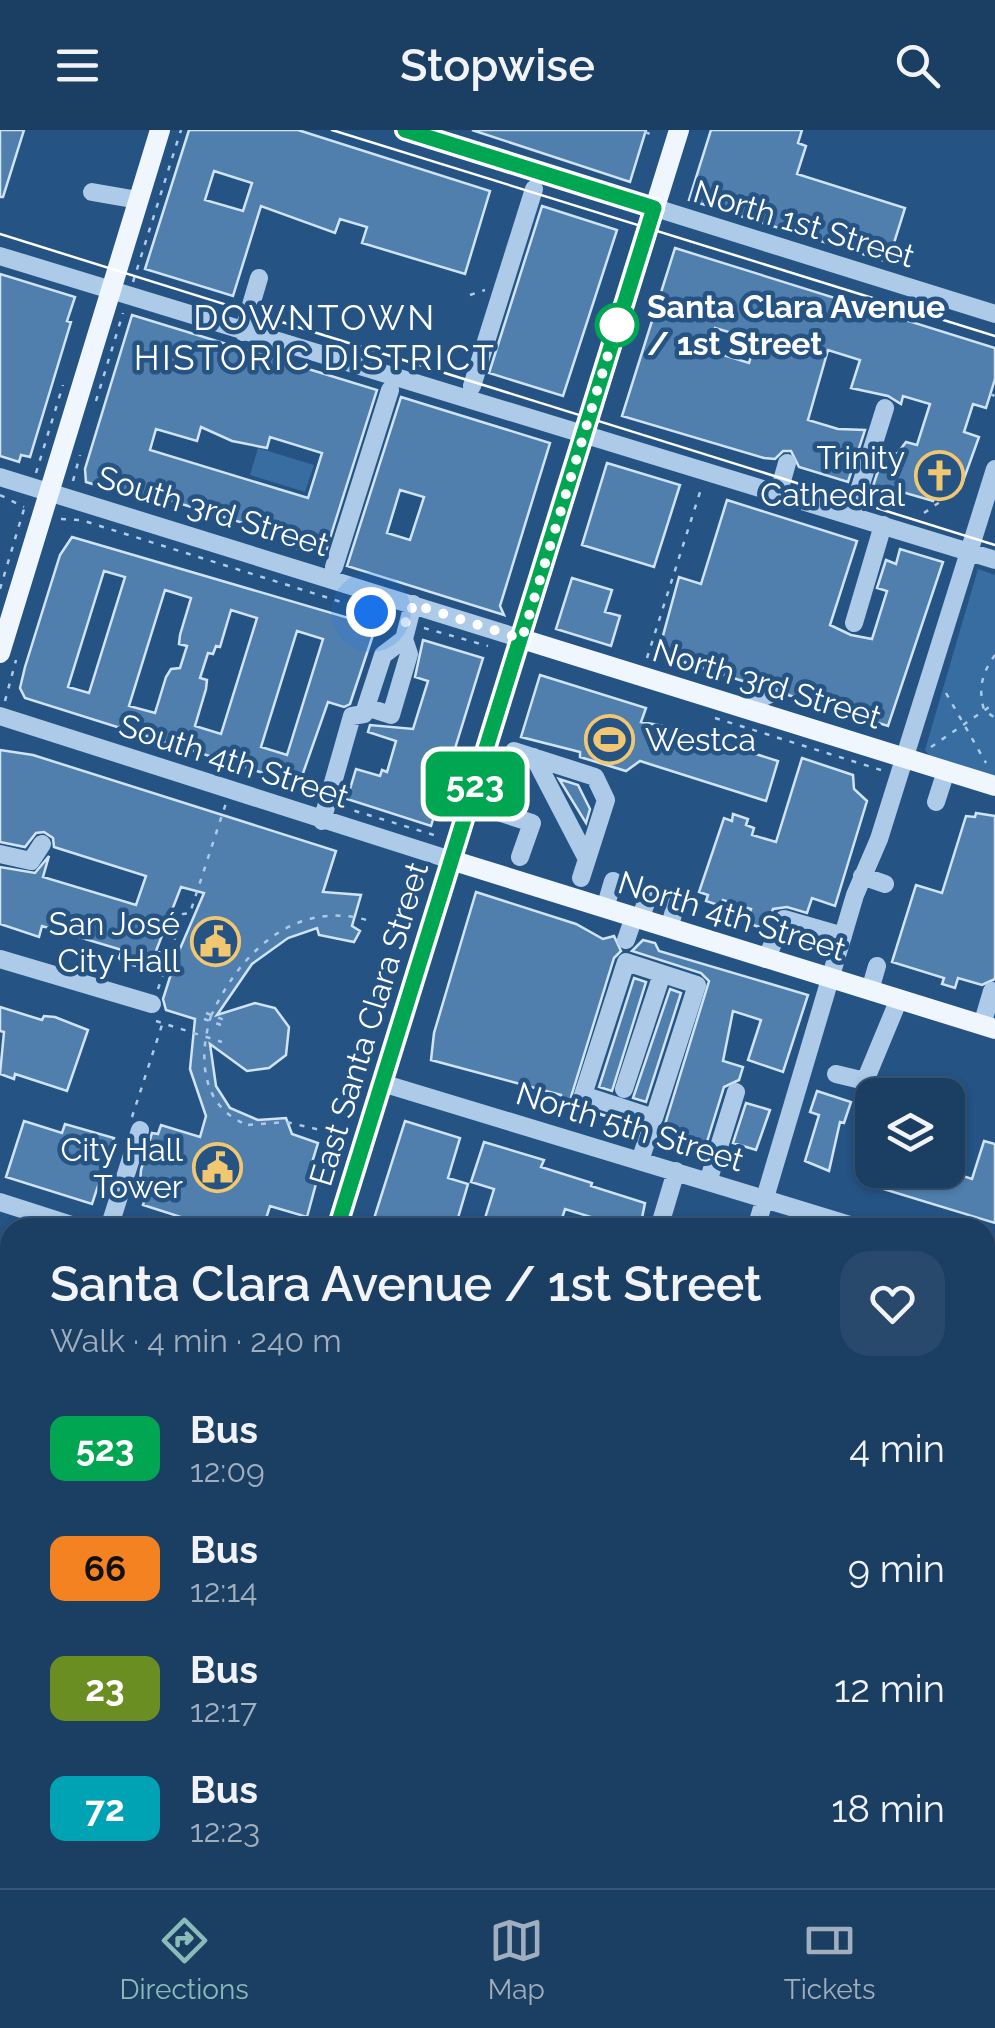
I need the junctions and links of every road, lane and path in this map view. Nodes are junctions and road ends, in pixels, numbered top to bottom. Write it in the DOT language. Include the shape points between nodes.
graph roads {
  1 [pos="160,130"];
  2 [pos="181,130"];
  3 [pos="406,130"];
  4 [pos="679,130"];
  5 [pos="431,134"];
  6 [pos="94,186"];
  7 [pos="534,189"];
  8 [pos="140,194"];
  9 [pos="654,208"];
  10 [pos="0,256"];
  11 [pos="135,277"];
  12 [pos="259,278"];
  13 [pos="113,290"];
  14 [pos="995,314"];
  15 [pos="243,332"];
  16 [pos="472,386"];
  17 [pos="390,390"];
  18 [pos="884,408"];
  19 [pos="583,436"];
  20 [pos="787,463"];
  21 [pos="995,469"];
  22 [pos="0,478"];
  23 [pos="701,488"];
  24 [pos="966,490"];
  25 [pos="48,492"];
  26 [pos="778,494"];
  27 [pos="0,495"];
  28 [pos="25,508"];
  29 [pos="924,514"];
  30 [pos="851,516"];
  31 [pos="22,517"];
  32 [pos="68,521"];
  33 [pos="883,525"];
  34 [pos="970,551"];
  35 [pos="995,560"];
  36 [pos="334,567"];
  37 [pos="0,589"];
  38 [pos="408,622"];
  39 [pos="854,623"];
  40 [pos="522,639"];
  41 [pos="495,648"];
  42 [pos="0,653"];
  43 [pos="995,655"];
  44 [pos="646,663"];
  45 [pos="946,693"];
  46 [pos="0,698"];
  47 [pos="995,703"];
  48 [pos="366,707"];
  49 [pos="3,708"];
  50 [pos="742,708"];
  51 [pos="984,710"];
  52 [pos="995,718"];
  53 [pos="963,723"];
  54 [pos="796,725"];
  55 [pos="930,748"];
  56 [pos="514,750"];
  57 [pos="534,757"];
  58 [pos="905,759"];
  59 [pos="986,765"];
  60 [pos="946,771"];
  61 [pos="995,786"];
  62 [pos="229,792"];
  63 [pos="936,802"];
  64 [pos="560,808"];
  65 [pos="495,811"];
  66 [pos="322,821"];
  67 [pos="532,822"];
  68 [pos="42,844"];
  69 [pos="0,854"];
  70 [pos="520,858"];
  71 [pos="587,859"];
  72 [pos="451,860"];
  73 [pos="862,876"];
  74 [pos="582,878"];
  75 [pos="613,881"];
  76 [pos="885,884"];
  77 [pos="650,892"];
  78 [pos="677,900"];
  79 [pos="604,908"];
  80 [pos="637,918"];
  81 [pos="370,921"];
  82 [pos="669,928"];
  83 [pos="844,936"];
  84 [pos="626,940"];
  85 [pos="0,958"];
  86 [pos="766,959"];
  87 [pos="876,966"];
  88 [pos="662,974"];
  89 [pos="832,979"];
  90 [pos="870,990"];
  91 [pos="992,991"];
  92 [pos="899,999"];
  93 [pos="154,1013"];
  94 [pos="206,1013"];
  95 [pos="212,1016"];
  96 [pos="204,1019"];
  97 [pos="988,1027"];
  98 [pos="222,1042"];
  99 [pos="836,1074"];
  100 [pos="382,1083"];
  101 [pos="624,1088"];
  102 [pos="736,1092"];
  103 [pos="140,1130"];
  104 [pos="650,1130"];
  105 [pos="338,1134"];
  106 [pos="640,1161"];
  107 [pos="676,1171"];
  108 [pos="708,1182"];
  109 [pos="764,1199"];
  110 [pos="0,1202"];
  111 [pos="50,1218"];
  112 [pos="112,1218"];
  113 [pos="341,1218"];
  114 [pos="663,1218"];
  115 [pos="759,1218"];
  116 [pos="827,1218"];
  1 -- 8 [label="main road"];
  2 -- 11 [label="path"];
  3 -- 5 [label="street, North 1st Street"];
  4 -- 9 [label="main road, East Santa Clara Street"];
  5 -- 9 [label="street, North 1st Street"];
  6 -- 8 [label="street"];
  7 -- 16 [label="street"];
  8 -- 13 [label="main road"];
  9 -- 14 [label="street, North 1st Street"];
  9 -- 19 [label="main road, East Santa Clara Street"];
  10 -- 13 [label="street"];
  12 -- 15 [label="street"];
  13 -- 15 [label="street"];
  13 -- 25 [label="main road"];
  15 -- 19 [label="street"];
  17 -- 36 [label="street"];
  18 -- 30 [label="street"];
  19 -- 26 [label="street"];
  19 -- 40 [label="main road, East Santa Clara Street"];
  20 -- 26 [label="street"];
  21 -- 34 [label="street"];
  22 -- 25 [label="street, South 3rd Street"];
  23 -- 44 [label="path"];
  24 -- 29 [label="path"];
  25 -- 38 [label="street, South 3rd Street"];
  25 -- 42 [label="main road"];
  26 -- 30 [label="street"];
  27 -- 28 [label="path"];
  30 -- 33 [label="street"];
  31 -- 37 [label="path"];
  32 -- 38 [label="path"];
  33 -- 34 [label="street"];
  33 -- 39 [label="street"];
  34 -- 35 [label="street"];
  34 -- 58 [label="street"];
  38 -- 40 [label="street, South 3rd Street"];
  38 -- 41 [label="path"];
  38 -- 48 [label="street" via="383,655"];
  38 -- 48 [label="street" via="410,654 391,715"];
  40 -- 50 [label="main road, North 3rd Street"];
  40 -- 72 [label="main road, East Santa Clara Street"];
  43 -- 51 [label="path" via="981,680"];
  45 -- 53 [label="path"];
  46 -- 49 [label="path"];
  47 -- 51 [label="path"];
  48 -- 66 [label="street" via="352,716"];
  49 -- 62 [label="street, South 4th Street"];
  50 -- 54 [label="main road, North 3rd Street"];
  50 -- 54 [label="street" via="779,692"];
  51 -- 52 [label="path"];
  51 -- 53 [label="path"];
  53 -- 55 [label="path"];
  53 -- 59 [label="path"];
  54 -- 58 [label="main road, North 3rd Street"];
  56 -- 57 [label="street"];
  57 -- 64 [label="street"];
  57 -- 71 [label="street" via="595,778 606,800"];
  58 -- 60 [label="main road, North 3rd Street"];
  58 -- 73 [label="street" via="883,854"];
  60 -- 61 [label="main road, North 3rd Street"];
  60 -- 63 [label="street"];
  62 -- 66 [label="street, South 4th Street"];
  62 -- 93 [label="path"];
  64 -- 67 [label="street"];
  64 -- 71 [label="street"];
  65 -- 67 [label="street"];
  66 -- 72 [label="street, South 4th Street"];
  67 -- 70 [label="street"];
  68 -- 69 [label="street" via="30,861"];
  71 -- 74 [label="street"];
  72 -- 79 [label="main road, North 4th Street"];
  72 -- 100 [label="main road, East Santa Clara Street"];
  73 -- 76 [label="street"];
  73 -- 83 [label="street"];
  75 -- 79 [label="street"];
  77 -- 80 [label="street"];
  78 -- 82 [label="street"];
  79 -- 80 [label="main road, North 4th Street"];
  80 -- 82 [label="main road, North 4th Street"];
  80 -- 84 [label="street"];
  81 -- 95 [label="path" via="330,913 280,931 240,965"];
  82 -- 86 [label="main road, North 4th Street"];
  83 -- 86 [label="street" via="784,918"];
  83 -- 89 [label="street"];
  85 -- 93 [label="street"];
  86 -- 89 [label="main road, North 4th Street"];
  87 -- 90 [label="street"];
  88 -- 88 [label="street" via="698,985 654,1118 583,1095 626,962"];
  88 -- 101 [label="street"];
  89 -- 90 [label="main road, North 4th Street"];
  89 -- 109 [label="street"];
  90 -- 92 [label="main road, North 4th Street"];
  91 -- 97 [label="street"];
  92 -- 97 [label="main road, North 4th Street"];
  92 -- 99 [label="street" via="865,1081"];
  93 -- 98 [label="path"];
  94 -- 95 [label="path, bridge"];
  95 -- 96 [label="path, bridge" via="226,1023"];
  95 -- 105 [label="path, bridge" via="206,1082 227,1115 248,1126 286,1122"];
  100 -- 106 [label="street, North 5th Street"];
  100 -- 113 [label="main road, East Santa Clara Street"];
  102 -- 108 [label="street"];
  103 -- 112 [label="street"];
  104 -- 106 [label="street"];
  106 -- 107 [label="street, North 5th Street"];
  107 -- 108 [label="street, North 5th Street"];
  107 -- 114 [label="street"];
  108 -- 109 [label="street, North 5th Street"];
  109 -- 115 [label="street"];
  109 -- 116 [label="street, North 5th Street"];
  110 -- 111 [label="street"];
}
